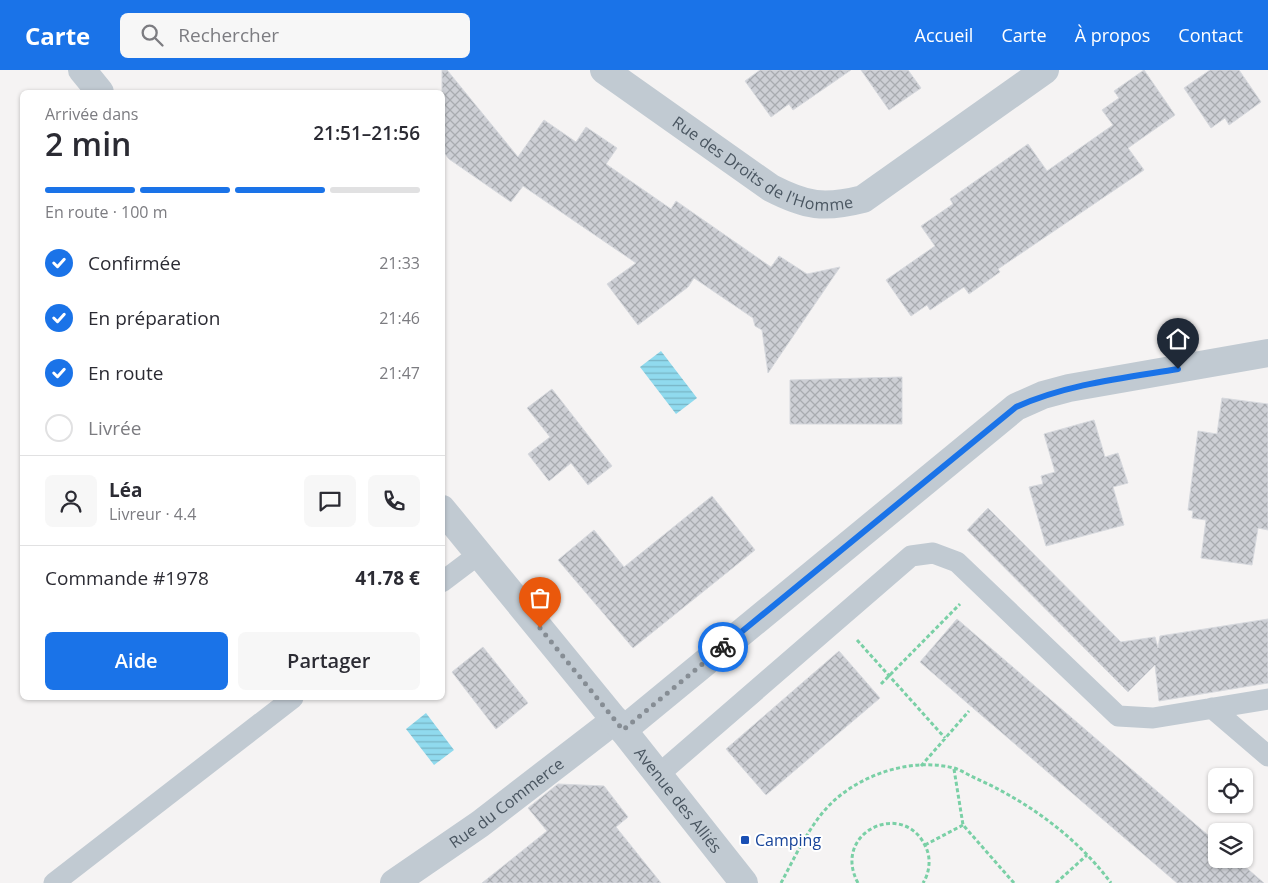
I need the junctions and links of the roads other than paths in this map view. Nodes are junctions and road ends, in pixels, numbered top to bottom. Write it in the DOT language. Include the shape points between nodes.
graph roads {
  1 [pos="82,70"];
  2 [pos="604,70"];
  3 [pos="1045,70"];
  4 [pos="98,90"];
  5 [pos="1268,353"];
  6 [pos="445,514"];
  7 [pos="479,554"];
  8 [pos="445,580"];
  9 [pos="1268,698"];
  10 [pos="290,700"];
  11 [pos="1212,708"];
  12 [pos="619,725"];
  13 [pos="1268,756"];
  14 [pos="658,774"];
  15 [pos="54,883"];
  16 [pos="394,883"];
  17 [pos="744,883"];
  1 -- 4 [label="street"];
  2 -- 3 [label="street, Rue des Droits de l'Homme" via="771,188 796,201 817,206 841,205 863,199"];
  5 -- 12 [label="street, Rue du Commerce" via="1069,388 1016,407"];
  6 -- 7 [label="street, Avenue des Alliés"];
  7 -- 8 [label="lane"];
  7 -- 12 [label="street, Avenue des Alliés"];
  9 -- 11 [label="lane"];
  10 -- 15 [label="lane"];
  11 -- 13 [label="lane"];
  11 -- 14 [label="lane" via="1153,718 1118,716 957,562 934,553 911,556"];
  12 -- 14 [label="street, Avenue des Alliés"];
  12 -- 16 [label="street, Rue du Commerce"];
  14 -- 17 [label="street, Avenue des Alliés"];
}
